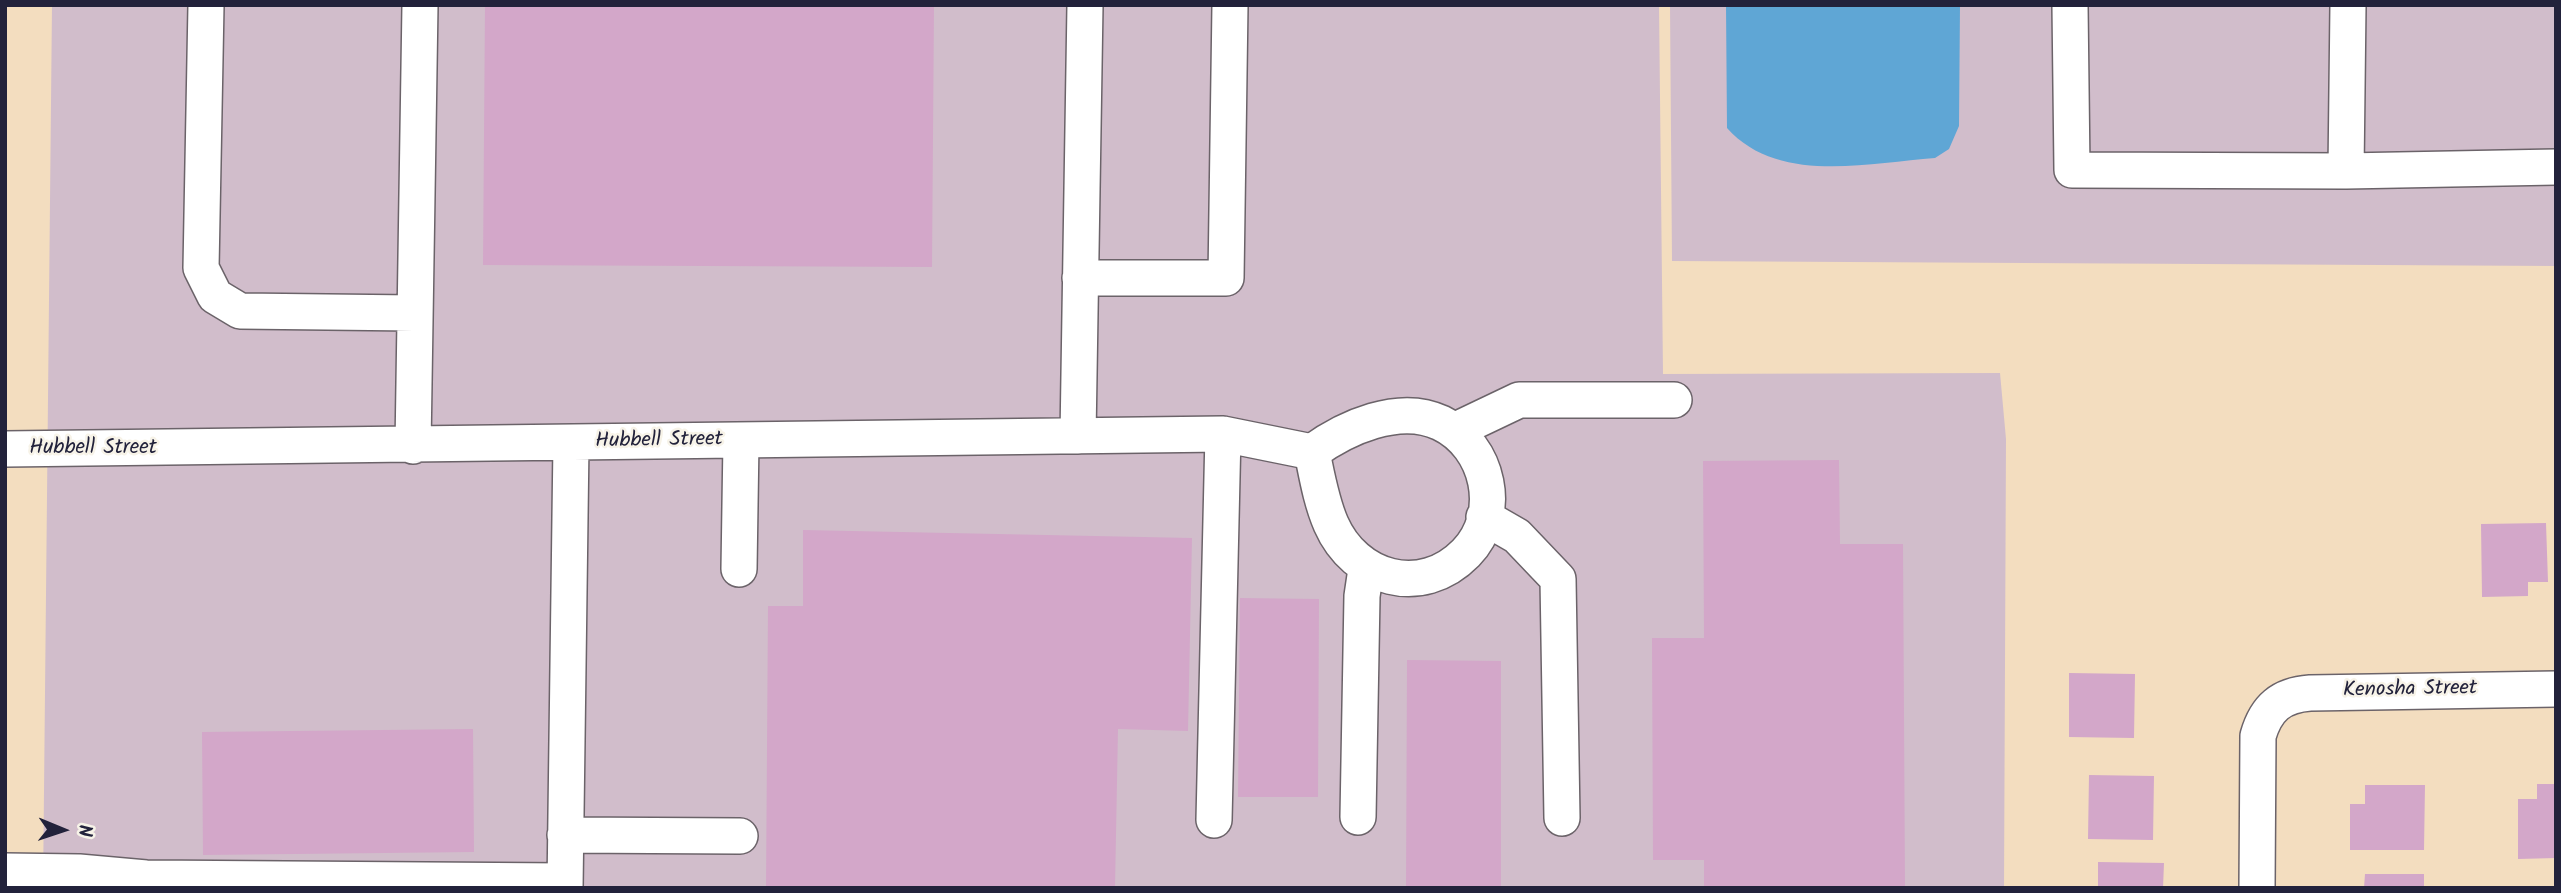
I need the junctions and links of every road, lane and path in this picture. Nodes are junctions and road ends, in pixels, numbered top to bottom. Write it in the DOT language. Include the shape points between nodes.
graph roads {
  1 [pos="206,5"];
  2 [pos="420,5"];
  3 [pos="1085,5"];
  4 [pos="1230,5"];
  5 [pos="2070,5"];
  6 [pos="2348,5"];
  7 [pos="2556,167"];
  8 [pos="2346,171"];
  9 [pos="1080,278"];
  10 [pos="414,313"];
  11 [pos="1674,400"];
  12 [pos="1456,430"];
  13 [pos="1223,434"];
  14 [pos="1078,436"];
  15 [pos="741,441"];
  16 [pos="571,443"];
  17 [pos="412,446"];
  18 [pos="5,449"];
  19 [pos="1312,452"];
  20 [pos="1484,517"];
  21 [pos="739,569"];
  22 [pos="1366,569"];
  23 [pos="2556,689"];
  24 [pos="1358,817"];
  25 [pos="1562,818"];
  26 [pos="1214,820"];
  27 [pos="565,835"];
  28 [pos="740,836"];
  29 [pos="5,871"];
  30 [pos="565,884"];
  31 [pos="2257,888"];
  1 -- 10 [label="street" via="201,268 215,296 240,311"];
  2 -- 10 [label="street"];
  3 -- 9 [label="street"];
  4 -- 9 [label="street" via="1226,278"];
  5 -- 8 [label="street" via="2072,170"];
  6 -- 8 [label="street"];
  7 -- 8 [label="street"];
  9 -- 14 [label="street"];
  10 -- 17 [label="street"];
  11 -- 12 [label="street" via="1519,400"];
  12 -- 19 [label="street" via="1434,419 1379,420 1340,432"];
  12 -- 20 [label="street" via="1483,466 1487,489"];
  13 -- 14 [label="street, Hubbell Street"];
  13 -- 19 [label="street, Hubbell Street"];
  13 -- 26 [label="street"];
  14 -- 15 [label="street, Hubbell Street"];
  15 -- 16 [label="street, Hubbell Street"];
  15 -- 21 [label="street"];
  16 -- 17 [label="street, Hubbell Street"];
  16 -- 27 [label="street"];
  17 -- 18 [label="street, Hubbell Street"];
  19 -- 22 [label="street" via="1331,526 1349,554"];
  20 -- 22 [label="street" via="1477,539 1464,555 1427,576 1379,576"];
  20 -- 25 [label="street" via="1517,536 1558,579"];
  22 -- 24 [label="street"];
  23 -- 31 [label="street, Kenosha Street" via="2310,693 2281,699 2269,710 2258,736"];
  27 -- 28 [label="street"];
  27 -- 30 [label="street"];
  29 -- 30 [label="street" via="146,878"];
}
